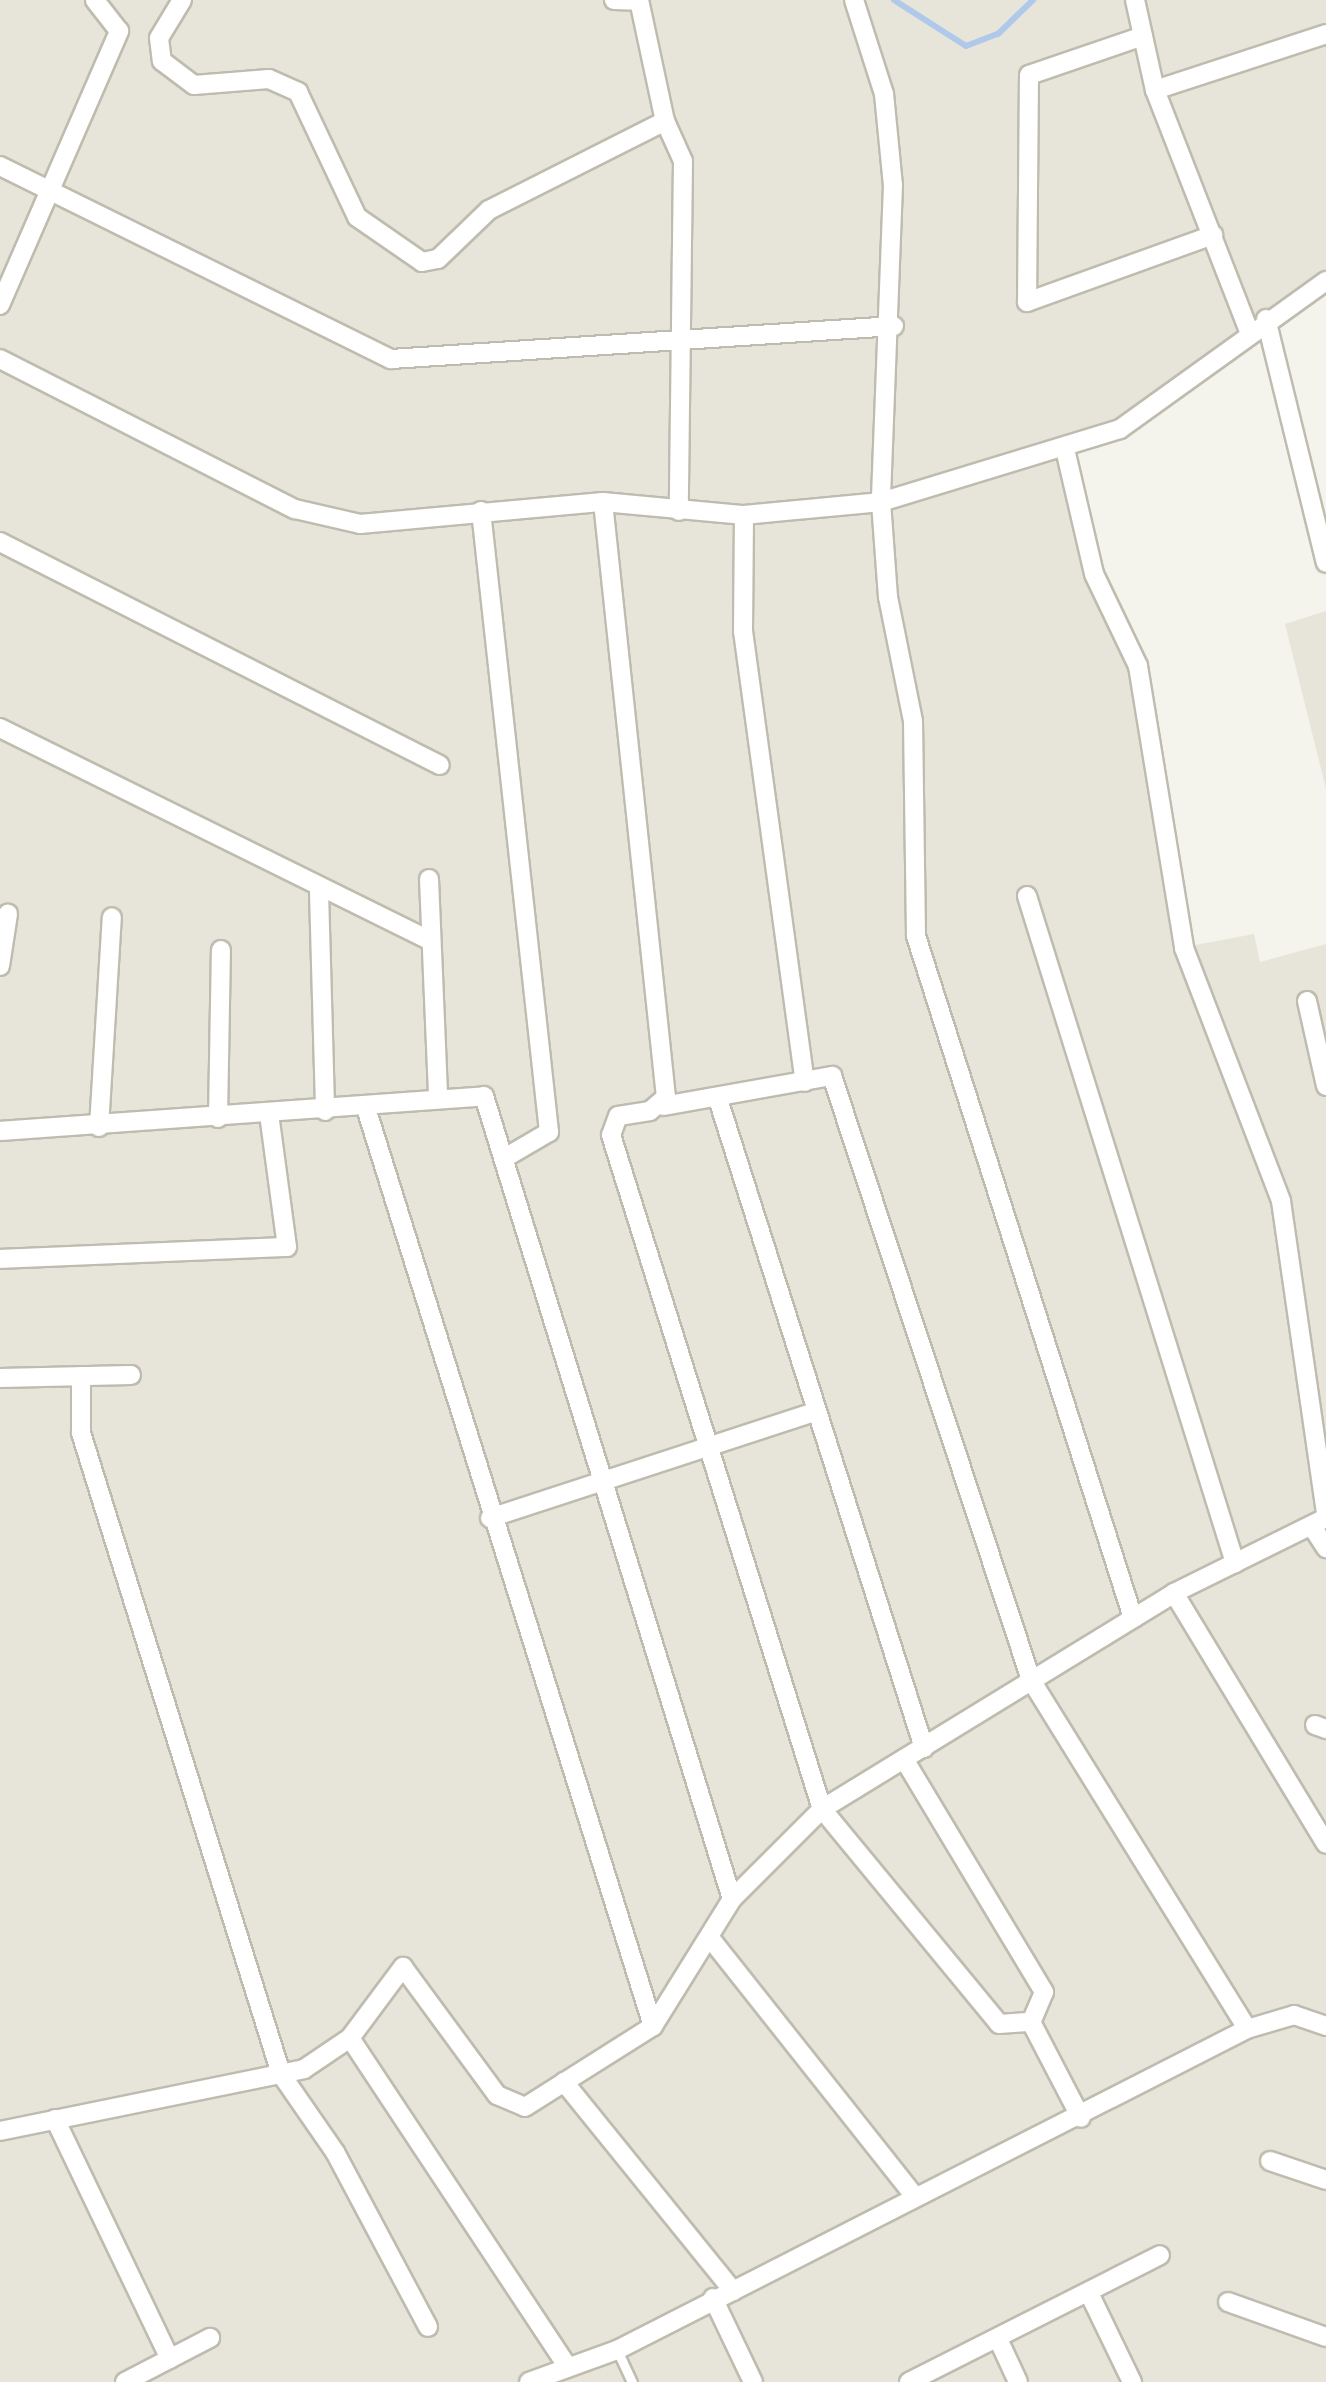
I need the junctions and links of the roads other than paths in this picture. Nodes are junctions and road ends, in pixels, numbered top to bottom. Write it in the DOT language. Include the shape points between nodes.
graph roads {
  1 [pos="95,0"];
  2 [pos="182,0"];
  3 [pos="614,0"];
  4 [pos="639,0"];
  5 [pos="854,0"];
  6 [pos="1135,0"];
  7 [pos="1326,34"];
  8 [pos="1143,36"];
  9 [pos="1155,90"];
  10 [pos="665,121"];
  11 [pos="0,166"];
  12 [pos="48,188"];
  13 [pos="1213,235"];
  14 [pos="1326,281"];
  15 [pos="0,305"];
  16 [pos="1266,318"];
  17 [pos="894,326"];
  18 [pos="1249,331"];
  19 [pos="683,337"];
  20 [pos="0,359"];
  21 [pos="1064,448"];
  22 [pos="603,502"];
  23 [pos="881,502"];
  24 [pos="481,511"];
  25 [pos="679,511"];
  26 [pos="744,515"];
  27 [pos="0,542"];
  28 [pos="1326,563"];
  29 [pos="0,728"];
  30 [pos="440,765"];
  31 [pos="428,879"];
  32 [pos="320,892"];
  33 [pos="1027,896"];
  34 [pos="8,914"];
  35 [pos="112,917"];
  36 [pos="429,940"];
  37 [pos="222,950"];
  38 [pos="0,966"];
  39 [pos="1308,1001"];
  40 [pos="804,1082"];
  41 [pos="1326,1086"];
  42 [pos="438,1095"];
  43 [pos="718,1099"];
  44 [pos="662,1106"];
  45 [pos="366,1108"];
  46 [pos="326,1110"];
  47 [pos="269,1114"];
  48 [pos="218,1118"];
  49 [pos="99,1128"];
  50 [pos="0,1131"];
  51 [pos="502,1159"];
  52 [pos="0,1260"];
  53 [pos="130,1375"];
  54 [pos="81,1376"];
  55 [pos="0,1378"];
  56 [pos="815,1412"];
  57 [pos="708,1447"];
  58 [pos="599,1483"];
  59 [pos="490,1518"];
  60 [pos="1322,1520"];
  61 [pos="1326,1548"];
  62 [pos="1236,1563"];
  63 [pos="1174,1593"];
  64 [pos="1133,1618"];
  65 [pos="1030,1680"];
  66 [pos="924,1748"];
  67 [pos="904,1759"];
  68 [pos="822,1810"];
  69 [pos="1326,1844"];
  70 [pos="732,1900"];
  71 [pos="710,1938"];
  72 [pos="1031,2022"];
  73 [pos="652,2026"];
  74 [pos="1326,2026"];
  75 [pos="1247,2028"];
  76 [pos="350,2038"];
  77 [pos="281,2074"];
  78 [pos="564,2082"];
  79 [pos="1081,2118"];
  80 [pos="55,2119"];
  81 [pos="0,2131"];
  82 [pos="1270,2161"];
  83 [pos="1326,2180"];
  84 [pos="914,2195"];
  85 [pos="1160,2255"];
  86 [pos="733,2291"];
  87 [pos="1089,2293"];
  88 [pos="713,2298"];
  89 [pos="1228,2302"];
  90 [pos="428,2326"];
  91 [pos="1326,2337"];
  92 [pos="210,2338"];
  93 [pos="998,2341"];
  94 [pos="617,2350"];
  95 [pos="170,2359"];
  96 [pos="566,2364"];
  97 [pos="138,2379"];
  98 [pos="529,2382"];
  99 [pos="632,2382"];
  100 [pos="754,2382"];
  101 [pos="909,2382"];
  102 [pos="1018,2382"];
  103 [pos="1132,2382"];
  1 -- 12 [label="street" via="119,31"];
  2 -- 10 [label="street" via="158,38 162,60 194,86 269,79 298,92 356,217 422,262 438,258 489,210"];
  3 -- 4 [label="street"];
  4 -- 10 [label="street"];
  5 -- 17 [label="street" via="884,94"];
  6 -- 8 [label="street"];
  7 -- 9 [label="street"];
  8 -- 9 [label="street"];
  8 -- 13 [label="street" via="1030,75 1027,302"];
  9 -- 13 [label="street"];
  10 -- 19 [label="street" via="683,161"];
  11 -- 12 [label="street"];
  12 -- 15 [label="street"];
  12 -- 19 [label="street" via="391,359"];
  13 -- 18 [label="street"];
  14 -- 16 [label="street"];
  16 -- 18 [label="street"];
  16 -- 28 [label="street"];
  17 -- 19 [label="street"];
  17 -- 23 [label="street"];
  18 -- 21 [label="street" via="1120,430"];
  19 -- 25 [label="street"];
  20 -- 24 [label="street" via="296,509 360,524"];
  21 -- 23 [label="street"];
  21 -- 60 [label="street" via="1094,574 1138,666 1184,948 1282,1200"];
  22 -- 24 [label="street"];
  22 -- 25 [label="street"];
  22 -- 44 [label="street"];
  23 -- 26 [label="street"];
  23 -- 64 [label="street" via="888,597 913,721 916,936"];
  24 -- 51 [label="street" via="549,1132"];
  25 -- 26 [label="street"];
  26 -- 40 [label="street" via="743,631"];
  27 -- 30 [label="street"];
  29 -- 32 [label="street"];
  31 -- 36 [label="street"];
  32 -- 36 [label="street"];
  32 -- 46 [label="street"];
  33 -- 62 [label="street"];
  34 -- 38 [label="street"];
  35 -- 49 [label="street"];
  36 -- 42 [label="street"];
  37 -- 48 [label="street"];
  39 -- 41 [label="street"];
  40 -- 43 [label="street"];
  40 -- 65 [label="street" via="832,1076"];
  42 -- 45 [label="street"];
  42 -- 51 [label="street" via="484,1096"];
  43 -- 44 [label="street"];
  43 -- 56 [label="street"];
  44 -- 57 [label="street" via="618,1116 611,1135"];
  45 -- 46 [label="street"];
  45 -- 59 [label="street"];
  46 -- 47 [label="street"];
  47 -- 48 [label="street"];
  47 -- 52 [label="street" via="287,1247"];
  48 -- 49 [label="street"];
  49 -- 50 [label="street"];
  51 -- 58 [label="street"];
  53 -- 54 [label="street"];
  54 -- 55 [label="street"];
  54 -- 77 [label="street" via="81,1433"];
  56 -- 57 [label="street"];
  56 -- 66 [label="street"];
  57 -- 58 [label="street"];
  57 -- 68 [label="street"];
  58 -- 59 [label="street"];
  58 -- 70 [label="street"];
  59 -- 73 [label="street"];
  60 -- 61 [label="street"];
  60 -- 62 [label="street"];
  62 -- 63 [label="street"];
  63 -- 64 [label="street"];
  63 -- 69 [label="street"];
  64 -- 65 [label="street"];
  65 -- 66 [label="street"];
  65 -- 75 [label="street"];
  66 -- 67 [label="street"];
  67 -- 68 [label="street"];
  67 -- 72 [label="street" via="1044,1992"];
  68 -- 70 [label="street"];
  68 -- 72 [label="street" via="999,2024"];
  70 -- 71 [label="street"];
  71 -- 73 [label="street"];
  71 -- 84 [label="street"];
  72 -- 79 [label="street"];
  73 -- 78 [label="street"];
  74 -- 75 [label="street" via="1294,2015"];
  75 -- 79 [label="street"];
  76 -- 77 [label="street"];
  76 -- 78 [label="street" via="402,1968 496,2095 525,2107"];
  76 -- 96 [label="street"];
  77 -- 80 [label="street"];
  77 -- 90 [label="street" via="336,2152"];
  78 -- 86 [label="street"];
  79 -- 84 [label="street"];
  80 -- 81 [label="street"];
  80 -- 95 [label="street"];
  82 -- 83 [label="street"];
  84 -- 86 [label="street"];
  85 -- 87 [label="street"];
  86 -- 88 [label="street"];
  87 -- 93 [label="street"];
  87 -- 103 [label="street"];
  88 -- 94 [label="street"];
  88 -- 100 [label="street"];
  89 -- 91 [label="street"];
  92 -- 95 [label="street"];
  93 -- 101 [label="street"];
  93 -- 102 [label="street"];
  94 -- 96 [label="street"];
  94 -- 99 [label="lane"];
  95 -- 97 [label="street"];
  96 -- 98 [label="street"];
}
